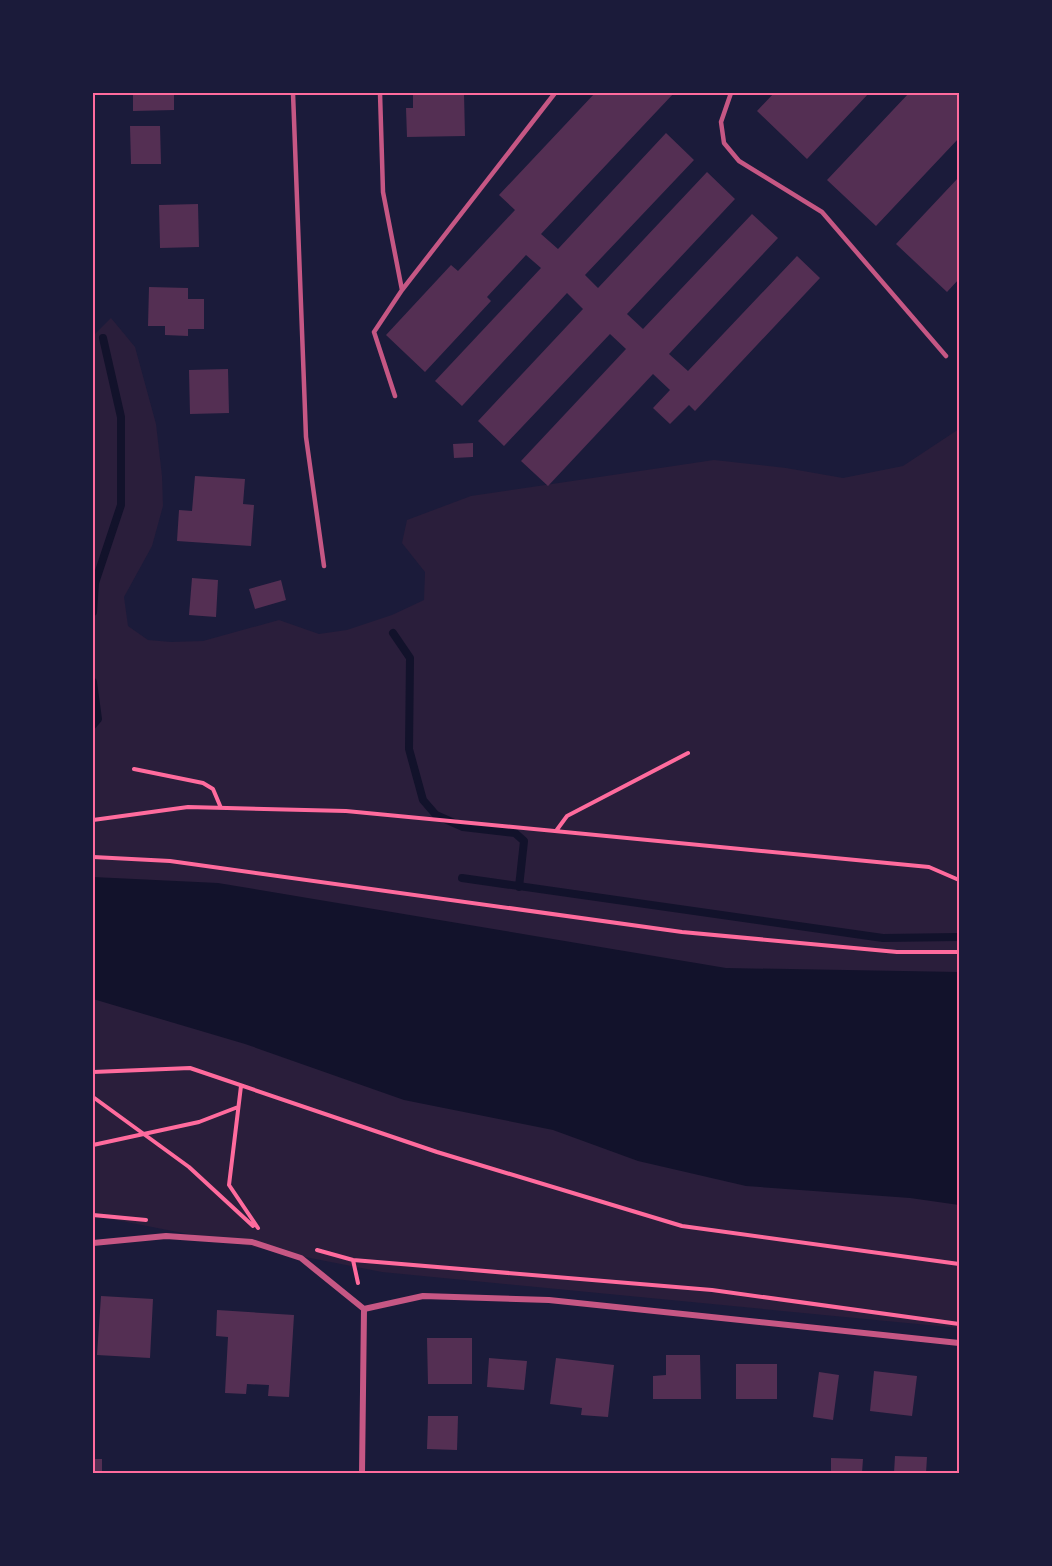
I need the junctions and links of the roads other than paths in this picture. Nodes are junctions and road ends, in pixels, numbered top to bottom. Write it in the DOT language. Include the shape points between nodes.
graph roads {
  1 [pos="293,93"];
  2 [pos="380,93"];
  3 [pos="555,93"];
  4 [pos="731,93"];
  5 [pos="402,290"];
  6 [pos="946,356"];
  7 [pos="395,396"];
  8 [pos="324,566"];
  9 [pos="93,1243"];
  10 [pos="363,1309"];
  11 [pos="959,1343"];
  12 [pos="362,1473"];
  1 -- 8 [label="lane" via="306,437"];
  2 -- 5 [label="lane" via="383,192"];
  3 -- 5 [label="lane"];
  4 -- 6 [label="lane" via="721,122 723,143 739,161 822,212"];
  5 -- 7 [label="lane" via="374,332"];
  9 -- 10 [label="street" via="166,1236 252,1242 301,1258"];
  10 -- 11 [label="street" via="423,1296 549,1300"];
  10 -- 12 [label="street"];
}
